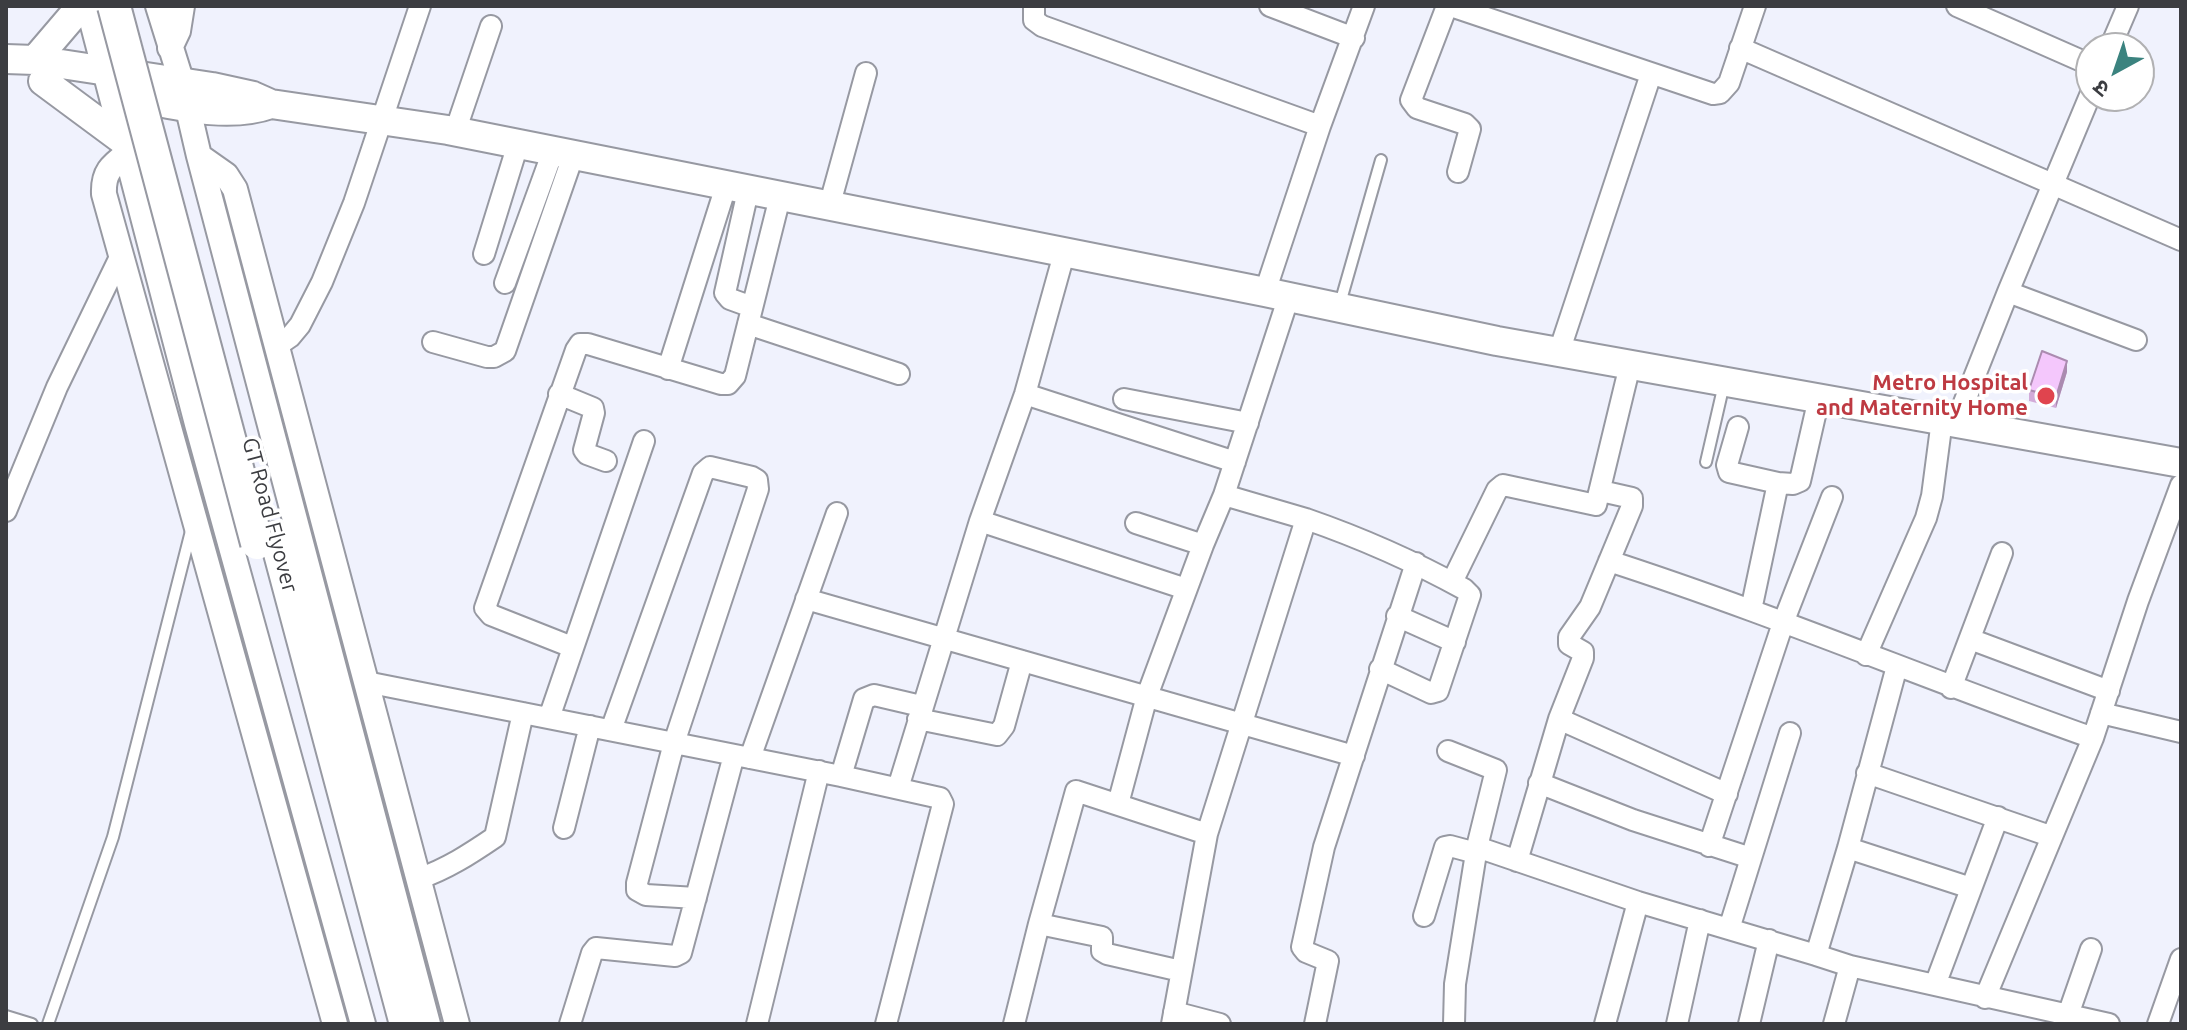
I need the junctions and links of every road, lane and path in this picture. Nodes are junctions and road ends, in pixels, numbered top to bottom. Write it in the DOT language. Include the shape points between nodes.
graph roads {
  1 [pos="133,6"];
  2 [pos="158,6"];
  3 [pos="182,6"];
  4 [pos="420,6"];
  5 [pos="1034,6"];
  6 [pos="1270,6"];
  7 [pos="1364,6"];
  8 [pos="1449,6"];
  9 [pos="1755,6"];
  10 [pos="1957,6"];
  11 [pos="2128,6"];
  12 [pos="88,12"];
  13 [pos="491,26"];
  14 [pos="2117,32"];
  15 [pos="1354,38"];
  16 [pos="170,48"];
  17 [pos="1740,48"];
  18 [pos="2075,58"];
  19 [pos="6,59"];
  20 [pos="6,67"];
  21 [pos="39,70"];
  22 [pos="866,73"];
  23 [pos="1651,74"];
  24 [pos="108,83"];
  25 [pos="184,94"];
  26 [pos="2083,112"];
  27 [pos="380,120"];
  28 [pos="1320,126"];
  29 [pos="455,132"];
  30 [pos="518,144"];
  31 [pos="126,147"];
  32 [pos="563,154"];
  33 [pos="199,156"];
  34 [pos="1381,160"];
  35 [pos="1458,172"];
  36 [pos="2054,183"];
  37 [pos="737,188"];
  38 [pos="780,197"];
  39 [pos="829,207"];
  40 [pos="2181,240"];
  41 [pos="484,254"];
  42 [pos="1064,254"];
  43 [pos="120,257"];
  44 [pos="505,283"];
  45 [pos="2008,292"];
  46 [pos="1277,296"];
  47 [pos="1339,309"];
  48 [pos="750,315"];
  49 [pos="2136,340"];
  50 [pos="433,342"];
  51 [pos="277,346"];
  52 [pos="1559,352"];
  53 [pos="1630,365"];
  54 [pos="668,369"];
  55 [pos="899,374"];
  56 [pos="1725,382"];
  57 [pos="559,394"];
  58 [pos="1025,394"];
  59 [pos="1819,398"];
  60 [pos="1124,399"];
  61 [pos="1949,422"];
  62 [pos="1248,423"];
  63 [pos="1738,427"];
  64 [pos="644,441"];
  65 [pos="606,461"];
  66 [pos="1235,462"];
  67 [pos="1706,462"];
  68 [pos="2181,463"];
  69 [pos="1778,483"];
  70 [pos="2181,485"];
  71 [pos="1601,491"];
  72 [pos="1224,495"];
  73 [pos="1832,497"];
  74 [pos="6,511"];
  75 [pos="837,513"];
  76 [pos="1306,519"];
  77 [pos="980,521"];
  78 [pos="194,522"];
  79 [pos="1136,523"];
  80 [pos="266,540"];
  81 [pos="1203,545"];
  82 [pos="2002,553"];
  83 [pos="1609,561"];
  84 [pos="1416,563"];
  85 [pos="1452,582"];
  86 [pos="1186,589"];
  87 [pos="806,599"];
  88 [pos="1751,610"];
  89 [pos="1397,616"];
  90 [pos="1783,623"];
  91 [pos="1970,639"];
  92 [pos="942,640"];
  93 [pos="1455,642"];
  94 [pos="572,647"];
  95 [pos="1866,655"];
  96 [pos="1022,661"];
  97 [pos="1897,666"];
  98 [pos="1380,669"];
  99 [pos="366,682"];
  100 [pos="1951,688"];
  101 [pos="2109,691"];
  102 [pos="1147,696"];
  103 [pos="523,713"];
  104 [pos="919,713"];
  105 [pos="2101,713"];
  106 [pos="549,718"];
  107 [pos="1559,719"];
  108 [pos="1241,724"];
  109 [pos="601,728"];
  110 [pos="2181,732"];
  111 [pos="1790,733"];
  112 [pos="2093,738"];
  113 [pos="674,743"];
  114 [pos="1448,751"];
  115 [pos="742,756"];
  116 [pos="1354,756"];
  117 [pos="819,771"];
  118 [pos="1867,773"];
  119 [pos="841,776"];
  120 [pos="1539,783"];
  121 [pos="898,788"];
  122 [pos="1727,794"];
  123 [pos="1118,804"];
  124 [pos="1998,817"];
  125 [pos="564,828"];
  126 [pos="1207,834"];
  127 [pos="2050,836"];
  128 [pos="1709,846"];
  129 [pos="1848,848"];
  130 [pos="1476,850"];
  131 [pos="1751,858"];
  132 [pos="1517,861"];
  133 [pos="418,879"];
  134 [pos="1971,888"];
  135 [pos="696,898"];
  136 [pos="1638,902"];
  137 [pos="1424,916"];
  138 [pos="1700,920"];
  139 [pos="1039,924"];
  140 [pos="1729,929"];
  141 [pos="1769,940"];
  142 [pos="2091,949"];
  143 [pos="1816,955"];
  144 [pos="2181,959"];
  145 [pos="1850,966"];
  146 [pos="1181,971"];
  147 [pos="1935,985"];
  148 [pos="1985,998"];
  149 [pos="2068,1015"];
  150 [pos="6,1016"];
  151 [pos="1173,1018"];
  152 [pos="32,1024"];
  153 [pos="48,1024"];
  154 [pos="335,1024"];
  155 [pos="363,1024"];
  156 [pos="384,1024"];
  157 [pos="406,1024"];
  158 [pos="428,1024"];
  159 [pos="457,1024"];
  160 [pos="570,1024"];
  161 [pos="757,1024"];
  162 [pos="886,1024"];
  163 [pos="1014,1024"];
  164 [pos="1220,1024"];
  165 [pos="1317,1024"];
  166 [pos="1454,1024"];
  167 [pos="1605,1024"];
  168 [pos="1677,1024"];
  169 [pos="1749,1024"];
  170 [pos="1834,1024"];
  171 [pos="2109,1024"];
  172 [pos="2158,1024"];
  1 -- 80 [label="highway, GT Road Flyover"];
  2 -- 16 [label="street"];
  3 -- 16 [label="street"];
  4 -- 27 [label="street"];
  5 -- 28 [label="street" via="1034,20 1042,26"];
  6 -- 15 [label="street"];
  7 -- 15 [label="street"];
  8 -- 23 [label="street"];
  8 -- 35 [label="street" via="1411,100 1417,108 1470,129"];
  9 -- 17 [label="street"];
  10 -- 18 [label="street"];
  11 -- 14 [label="street"];
  12 -- 21 [label="main road"];
  12 -- 24 [label="street"];
  12 -- 80 [label="highway, GT Road Flyover, bridge"];
  13 -- 29 [label="street"];
  15 -- 28 [label="street"];
  16 -- 25 [label="street"];
  17 -- 23 [label="street" via="1729,83 1720,93"];
  17 -- 36 [label="street"];
  19 -- 21 [label="main road"];
  20 -- 21 [label="main road" via="20,75"];
  21 -- 24 [label="main road"];
  21 -- 31 [label="main road"];
  22 -- 39 [label="street"];
  23 -- 52 [label="street"];
  24 -- 25 [label="main road"];
  24 -- 31 [label="street"];
  25 -- 27 [label="main road" via="246,111 271,104"];
  25 -- 33 [label="street"];
  26 -- 36 [label="street"];
  27 -- 29 [label="main road"];
  27 -- 51 [label="street" via="354,203 310,307 290,337"];
  28 -- 46 [label="street"];
  29 -- 30 [label="main road"];
  30 -- 32 [label="main road"];
  30 -- 41 [label="street"];
  31 -- 43 [label="street" via="103,181"];
  31 -- 155 [label="street"];
  32 -- 37 [label="main road"];
  32 -- 44 [label="street"];
  32 -- 50 [label="street" via="505,351 487,357"];
  33 -- 51 [label="street" via="226,175 235,189"];
  33 -- 158 [label="street"];
  34 -- 47 [label="lane"];
  36 -- 40 [label="street"];
  36 -- 45 [label="street"];
  37 -- 38 [label="main road"];
  37 -- 48 [label="street" via="725,293"];
  37 -- 54 [label="street"];
  38 -- 39 [label="main road"];
  38 -- 48 [label="street"];
  39 -- 42 [label="main road"];
  42 -- 46 [label="main road"];
  42 -- 58 [label="street"];
  43 -- 74 [label="street" via="57,387"];
  43 -- 78 [label="street"];
  45 -- 49 [label="street"];
  45 -- 61 [label="street"];
  46 -- 47 [label="main road"];
  46 -- 62 [label="street"];
  47 -- 52 [label="main road"];
  48 -- 54 [label="street" via="735,376 728,384"];
  48 -- 55 [label="street"];
  51 -- 99 [label="street"];
  52 -- 53 [label="main road"];
  53 -- 56 [label="main road"];
  53 -- 71 [label="street"];
  54 -- 57 [label="street" via="580,344"];
  56 -- 59 [label="main road"];
  56 -- 67 [label="lane"];
  57 -- 65 [label="street" via="593,408 584,450"];
  57 -- 94 [label="street" via="485,608"];
  58 -- 66 [label="street"];
  58 -- 77 [label="street"];
  59 -- 61 [label="main road"];
  59 -- 69 [label="street" via="1800,481"];
  60 -- 62 [label="street"];
  61 -- 68 [label="main road"];
  61 -- 95 [label="street" via="1926,518"];
  62 -- 66 [label="street"];
  63 -- 69 [label="street" via="1729,472"];
  64 -- 94 [label="street"];
  66 -- 72 [label="street"];
  69 -- 88 [label="street"];
  70 -- 101 [label="street"];
  71 -- 83 [label="street" via="1629,495 1633,502"];
  71 -- 85 [label="street" via="1593,506 1503,485"];
  72 -- 76 [label="street"];
  72 -- 81 [label="street"];
  73 -- 90 [label="street"];
  75 -- 87 [label="street"];
  76 -- 84 [label="street"];
  76 -- 108 [label="street"];
  77 -- 86 [label="street"];
  77 -- 92 [label="street"];
  78 -- 153 [label="lane" via="113,837"];
  78 -- 154 [label="street"];
  79 -- 81 [label="street"];
  80 -- 156 [label="highway, GT Road Flyover"];
  80 -- 157 [label="highway, GT Road Flyover"];
  81 -- 86 [label="street"];
  82 -- 91 [label="street"];
  83 -- 88 [label="street"];
  83 -- 107 [label="street" via="1590,607 1569,637 1569,644 1584,654"];
  84 -- 85 [label="street"];
  84 -- 89 [label="street"];
  85 -- 93 [label="street" via="1470,595"];
  86 -- 102 [label="street"];
  87 -- 92 [label="street"];
  87 -- 115 [label="street"];
  88 -- 90 [label="street"];
  89 -- 93 [label="street"];
  89 -- 98 [label="street"];
  90 -- 95 [label="street"];
  90 -- 122 [label="street"];
  91 -- 100 [label="street"];
  91 -- 101 [label="street"];
  92 -- 96 [label="street"];
  92 -- 104 [label="street"];
  93 -- 98 [label="street" via="1435,693"];
  94 -- 106 [label="street"];
  95 -- 97 [label="street"];
  96 -- 102 [label="street"];
  96 -- 104 [label="street" via="997,735"];
  97 -- 100 [label="street"];
  97 -- 118 [label="street"];
  98 -- 116 [label="street"];
  99 -- 103 [label="street"];
  99 -- 133 [label="street"];
  100 -- 112 [label="street"];
  101 -- 105 [label="street"];
  102 -- 108 [label="street"];
  102 -- 123 [label="street"];
  103 -- 106 [label="street"];
  103 -- 133 [label="street" via="495,837 450,867"];
  104 -- 119 [label="street" via="874,695 864,699"];
  104 -- 121 [label="street"];
  105 -- 110 [label="street"];
  105 -- 112 [label="street"];
  106 -- 109 [label="street"];
  107 -- 120 [label="street"];
  107 -- 122 [label="street"];
  108 -- 116 [label="street"];
  108 -- 126 [label="street"];
  109 -- 113 [label="street"];
  109 -- 113 [label="street" via="703,473 710,467 752,477 758,489"];
  109 -- 125 [label="street"];
  111 -- 131 [label="street"];
  112 -- 127 [label="street"];
  113 -- 115 [label="street"];
  113 -- 135 [label="street" via="637,890"];
  114 -- 130 [label="street" via="1496,770"];
  115 -- 117 [label="street"];
  115 -- 135 [label="street"];
  116 -- 165 [label="street" via="1324,847 1302,943 1306,952 1328,961"];
  117 -- 119 [label="street"];
  117 -- 161 [label="street"];
  118 -- 124 [label="street"];
  118 -- 129 [label="street"];
  119 -- 121 [label="street"];
  120 -- 128 [label="street"];
  120 -- 132 [label="street"];
  121 -- 162 [label="street" via="937,796 943,804"];
  122 -- 128 [label="street"];
  123 -- 126 [label="street"];
  123 -- 139 [label="street" via="1076,791"];
  124 -- 127 [label="street"];
  124 -- 134 [label="street"];
  126 -- 146 [label="street"];
  127 -- 148 [label="street"];
  128 -- 131 [label="street"];
  129 -- 134 [label="street"];
  129 -- 143 [label="street"];
  130 -- 132 [label="street"];
  130 -- 137 [label="street" via="1445,847"];
  130 -- 166 [label="street" via="1455,984"];
  131 -- 140 [label="street"];
  132 -- 136 [label="street"];
  133 -- 159 [label="street"];
  134 -- 147 [label="street"];
  135 -- 160 [label="street" via="679,955 596,948"];
  136 -- 138 [label="street"];
  136 -- 167 [label="street"];
  138 -- 140 [label="street"];
  138 -- 168 [label="street"];
  139 -- 146 [label="street" via="1102,937 1107,954"];
  139 -- 163 [label="street"];
  140 -- 141 [label="street"];
  141 -- 143 [label="street"];
  141 -- 169 [label="street"];
  142 -- 149 [label="street"];
  143 -- 145 [label="street"];
  144 -- 172 [label="street"];
  145 -- 147 [label="street"];
  145 -- 170 [label="street"];
  146 -- 151 [label="street"];
  147 -- 148 [label="street"];
  148 -- 149 [label="street"];
  149 -- 171 [label="street"];
  150 -- 152 [label="lane"];
  151 -- 164 [label="street"];
}
